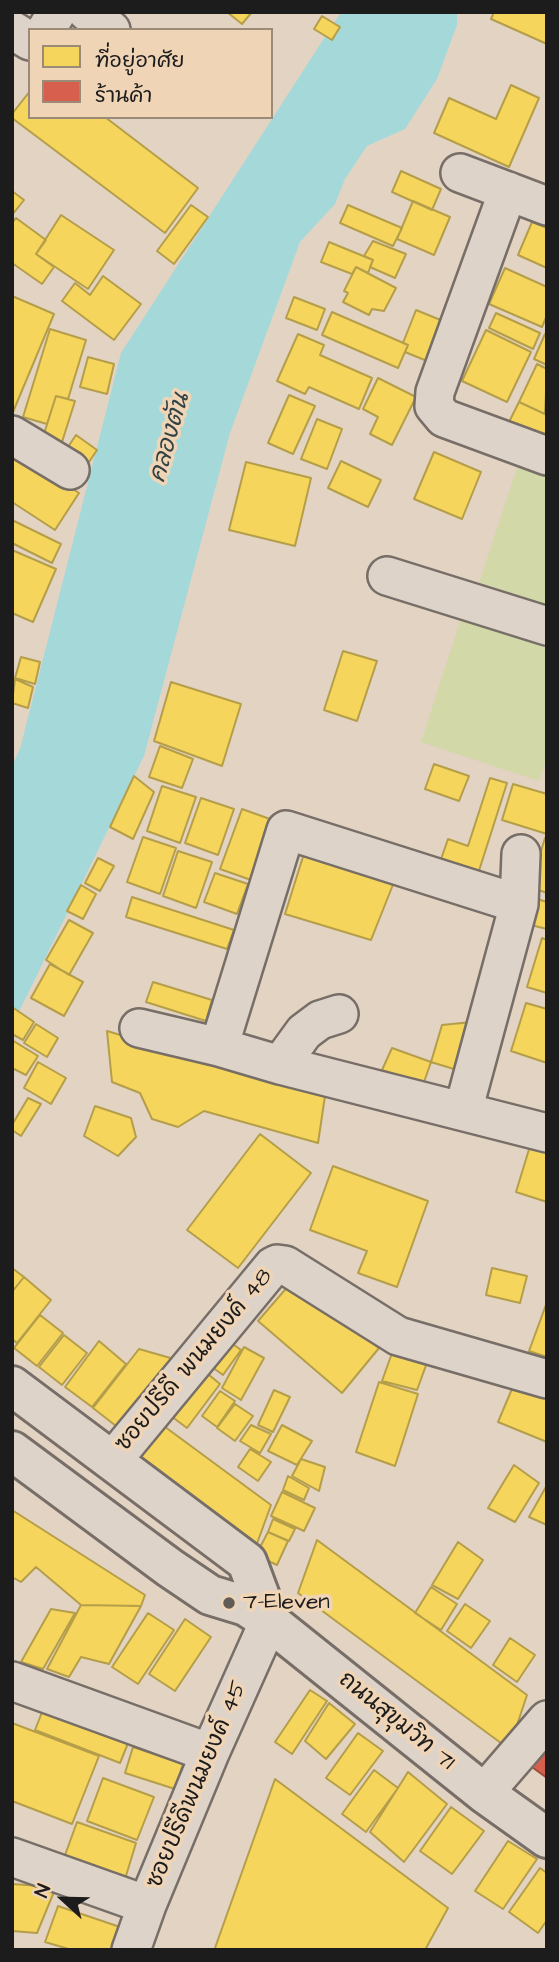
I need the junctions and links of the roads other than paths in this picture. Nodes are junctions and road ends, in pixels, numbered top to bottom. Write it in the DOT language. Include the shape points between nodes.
graph roads {
  1 [pos="57,12"];
  2 [pos="87,12"];
  3 [pos="47,28"];
  4 [pos="108,28"];
  5 [pos="12,30"];
  6 [pos="28,40"];
  7 [pos="460,173"];
  8 [pos="508,191"];
  9 [pos="547,206"];
  10 [pos="12,435"];
  11 [pos="547,456"];
  12 [pos="71,470"];
  13 [pos="387,576"];
  14 [pos="547,626"];
  15 [pos="521,854"];
  16 [pos="519,904"];
  17 [pos="339,1014"];
  18 [pos="139,1028"];
  19 [pos="219,1047"];
  20 [pos="279,1065"];
  21 [pos="463,1111"];
  22 [pos="547,1133"];
  23 [pos="547,1379"];
  24 [pos="12,1386"];
  25 [pos="12,1409"];
  26 [pos="12,1451"];
  27 [pos="112,1461"];
  28 [pos="12,1483"];
  29 [pos="180,1555"];
  30 [pos="258,1613"];
  31 [pos="12,1681"];
  32 [pos="547,1720"];
  33 [pos="210,1753"];
  34 [pos="485,1793"];
  35 [pos="547,1838"];
  36 [pos="12,1857"];
  37 [pos="147,1905"];
  38 [pos="131,1950"];
  1 -- 3 [label="street"];
  2 -- 4 [label="street"];
  5 -- 6 [label="street"];
  7 -- 8 [label="street"];
  8 -- 9 [label="street"];
  8 -- 11 [label="street" via="435,392 434,406 444,418"];
  10 -- 12 [label="street"];
  13 -- 14 [label="street"];
  15 -- 16 [label="street"];
  16 -- 19 [label="street" via="286,830"];
  16 -- 21 [label="street"];
  17 -- 20 [label="street" via="304,1031"];
  18 -- 19 [label="street"];
  19 -- 20 [label="street"];
  20 -- 21 [label="street"];
  21 -- 22 [label="street"];
  23 -- 27 [label="street, ซอยปรีดี พนมยงค์ 48" via="398,1336 277,1264"];
  24 -- 27 [label="main road"];
  25 -- 29 [label="main road, ถนนสุขุมวิท 71"];
  26 -- 29 [label="main road, ถนนสุขุมวิท 71"];
  27 -- 30 [label="main road" via="247,1562"];
  28 -- 30 [label="main road" via="210,1620"];
  29 -- 30 [label="main road, ถนนสุขุมวิท 71" via="210,1595"];
  30 -- 33 [label="street, ซอยปรีดีพนมยงค์ 45"];
  30 -- 34 [label="main road, ถนนสุขุมวิท 71"];
  31 -- 33 [label="street"];
  32 -- 34 [label="street"];
  33 -- 37 [label="street, ซอยปรีดีพนมยงค์ 45"];
  34 -- 35 [label="main road, ถนนสุขุมวิท 71"];
  36 -- 37 [label="street"];
  37 -- 38 [label="street, ซอยปรีดีพนมยงค์ 45"];
}
